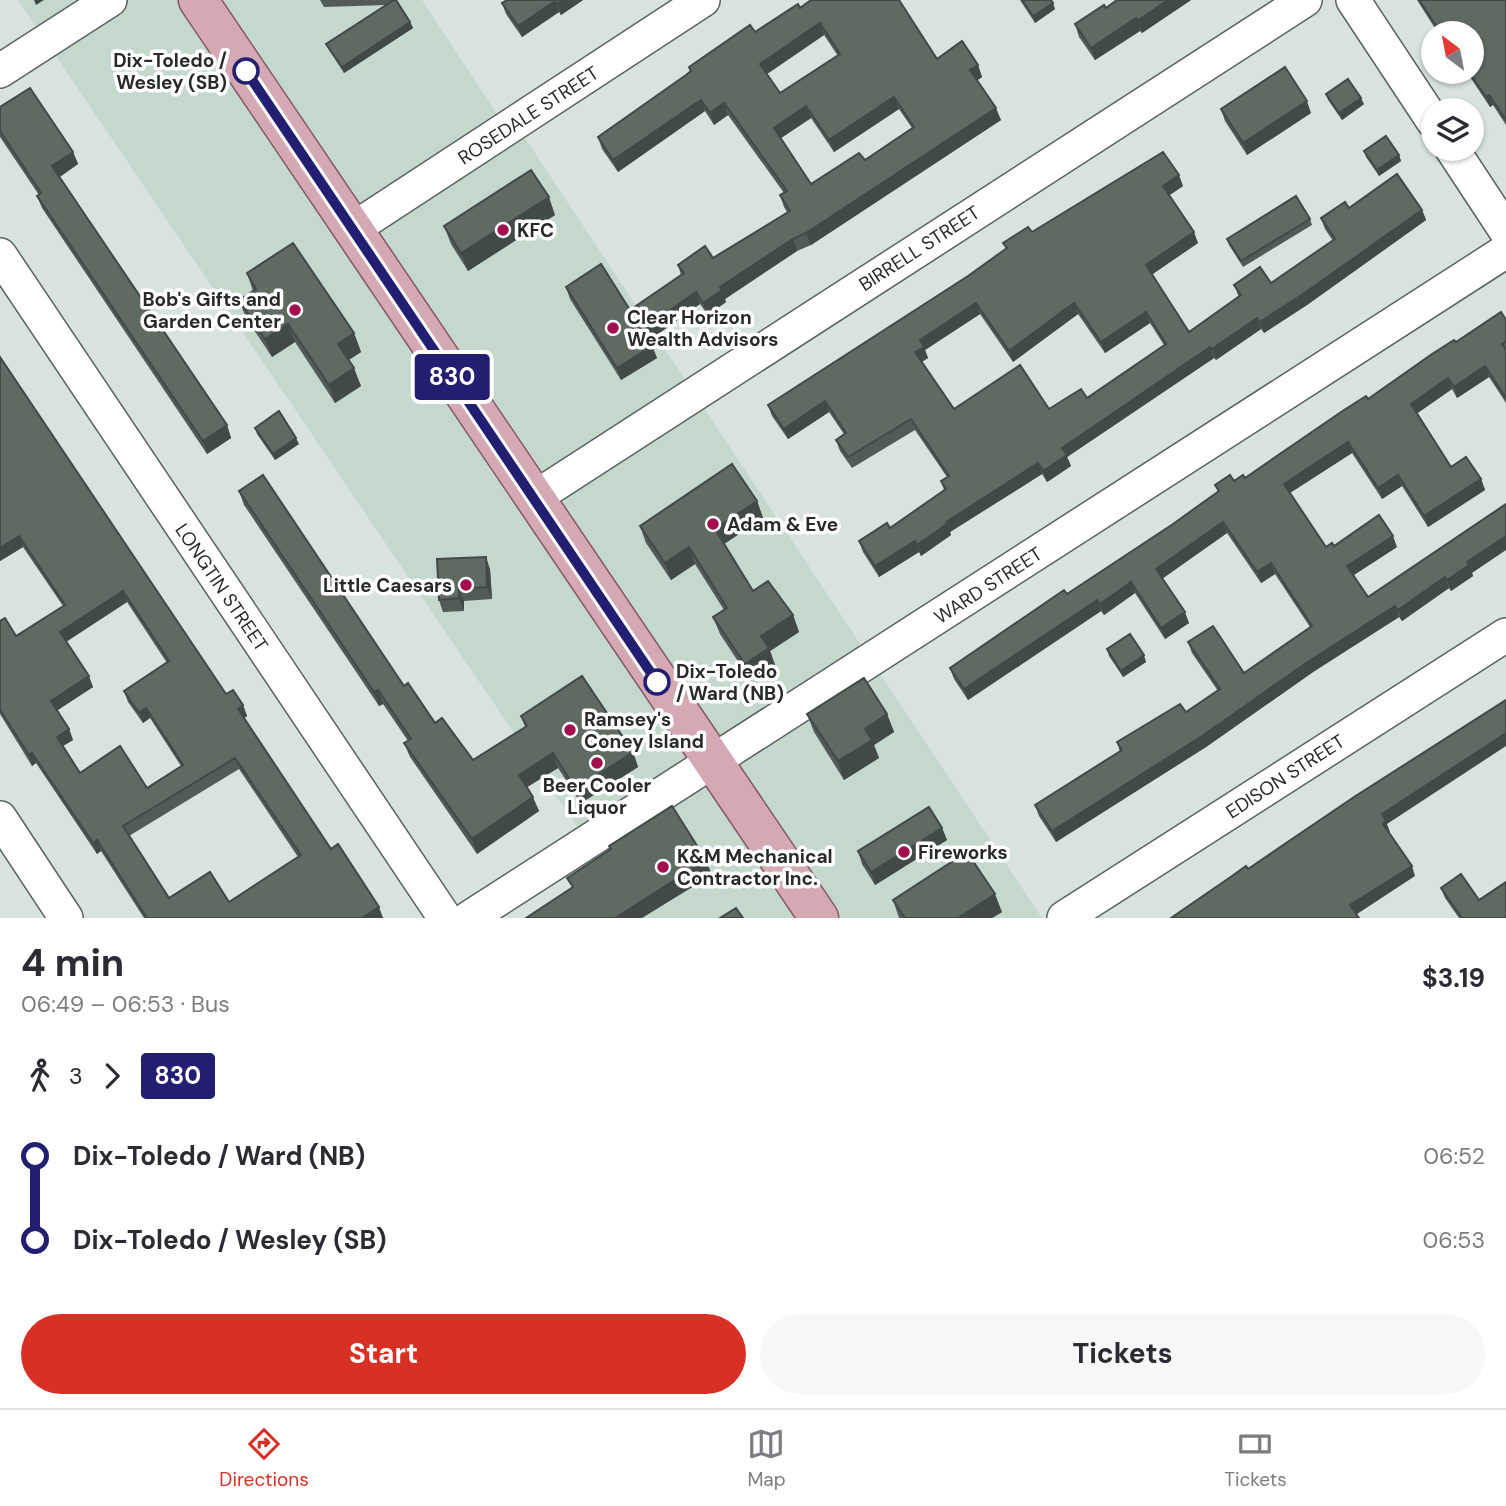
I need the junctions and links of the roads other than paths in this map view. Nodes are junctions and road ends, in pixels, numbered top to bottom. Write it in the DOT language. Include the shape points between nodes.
graph roads {
  1 [pos="110,0"];
  2 [pos="198,0"];
  3 [pos="703,0"];
  4 [pos="1305,0"];
  5 [pos="1353,0"];
  6 [pos="0,71"];
  7 [pos="1421,103"];
  8 [pos="1460,161"];
  9 [pos="353,229"];
  10 [pos="1506,231"];
  11 [pos="1506,251"];
  12 [pos="0,256"];
  13 [pos="534,498"];
  14 [pos="1506,635"];
  15 [pos="712,763"];
  16 [pos="0,818"];
  17 [pos="66,918"];
  18 [pos="445,918"];
  19 [pos="469,918"];
  20 [pos="819,918"];
  21 [pos="1063,918"];
  1 -- 6 [label="street"];
  2 -- 9 [label="main road"];
  3 -- 9 [label="street, ROSEDALE STREET"];
  4 -- 13 [label="street, BIRRELL STREET"];
  5 -- 7 [label="street"];
  8 -- 10 [label="street"];
  9 -- 13 [label="main road"];
  11 -- 15 [label="street, WARD STREET"];
  12 -- 18 [label="street, LONGTIN STREET"];
  13 -- 15 [label="main road"];
  14 -- 21 [label="street, EDISON STREET"];
  15 -- 19 [label="street, WARD STREET"];
  15 -- 20 [label="main road"];
  16 -- 17 [label="street"];
}
